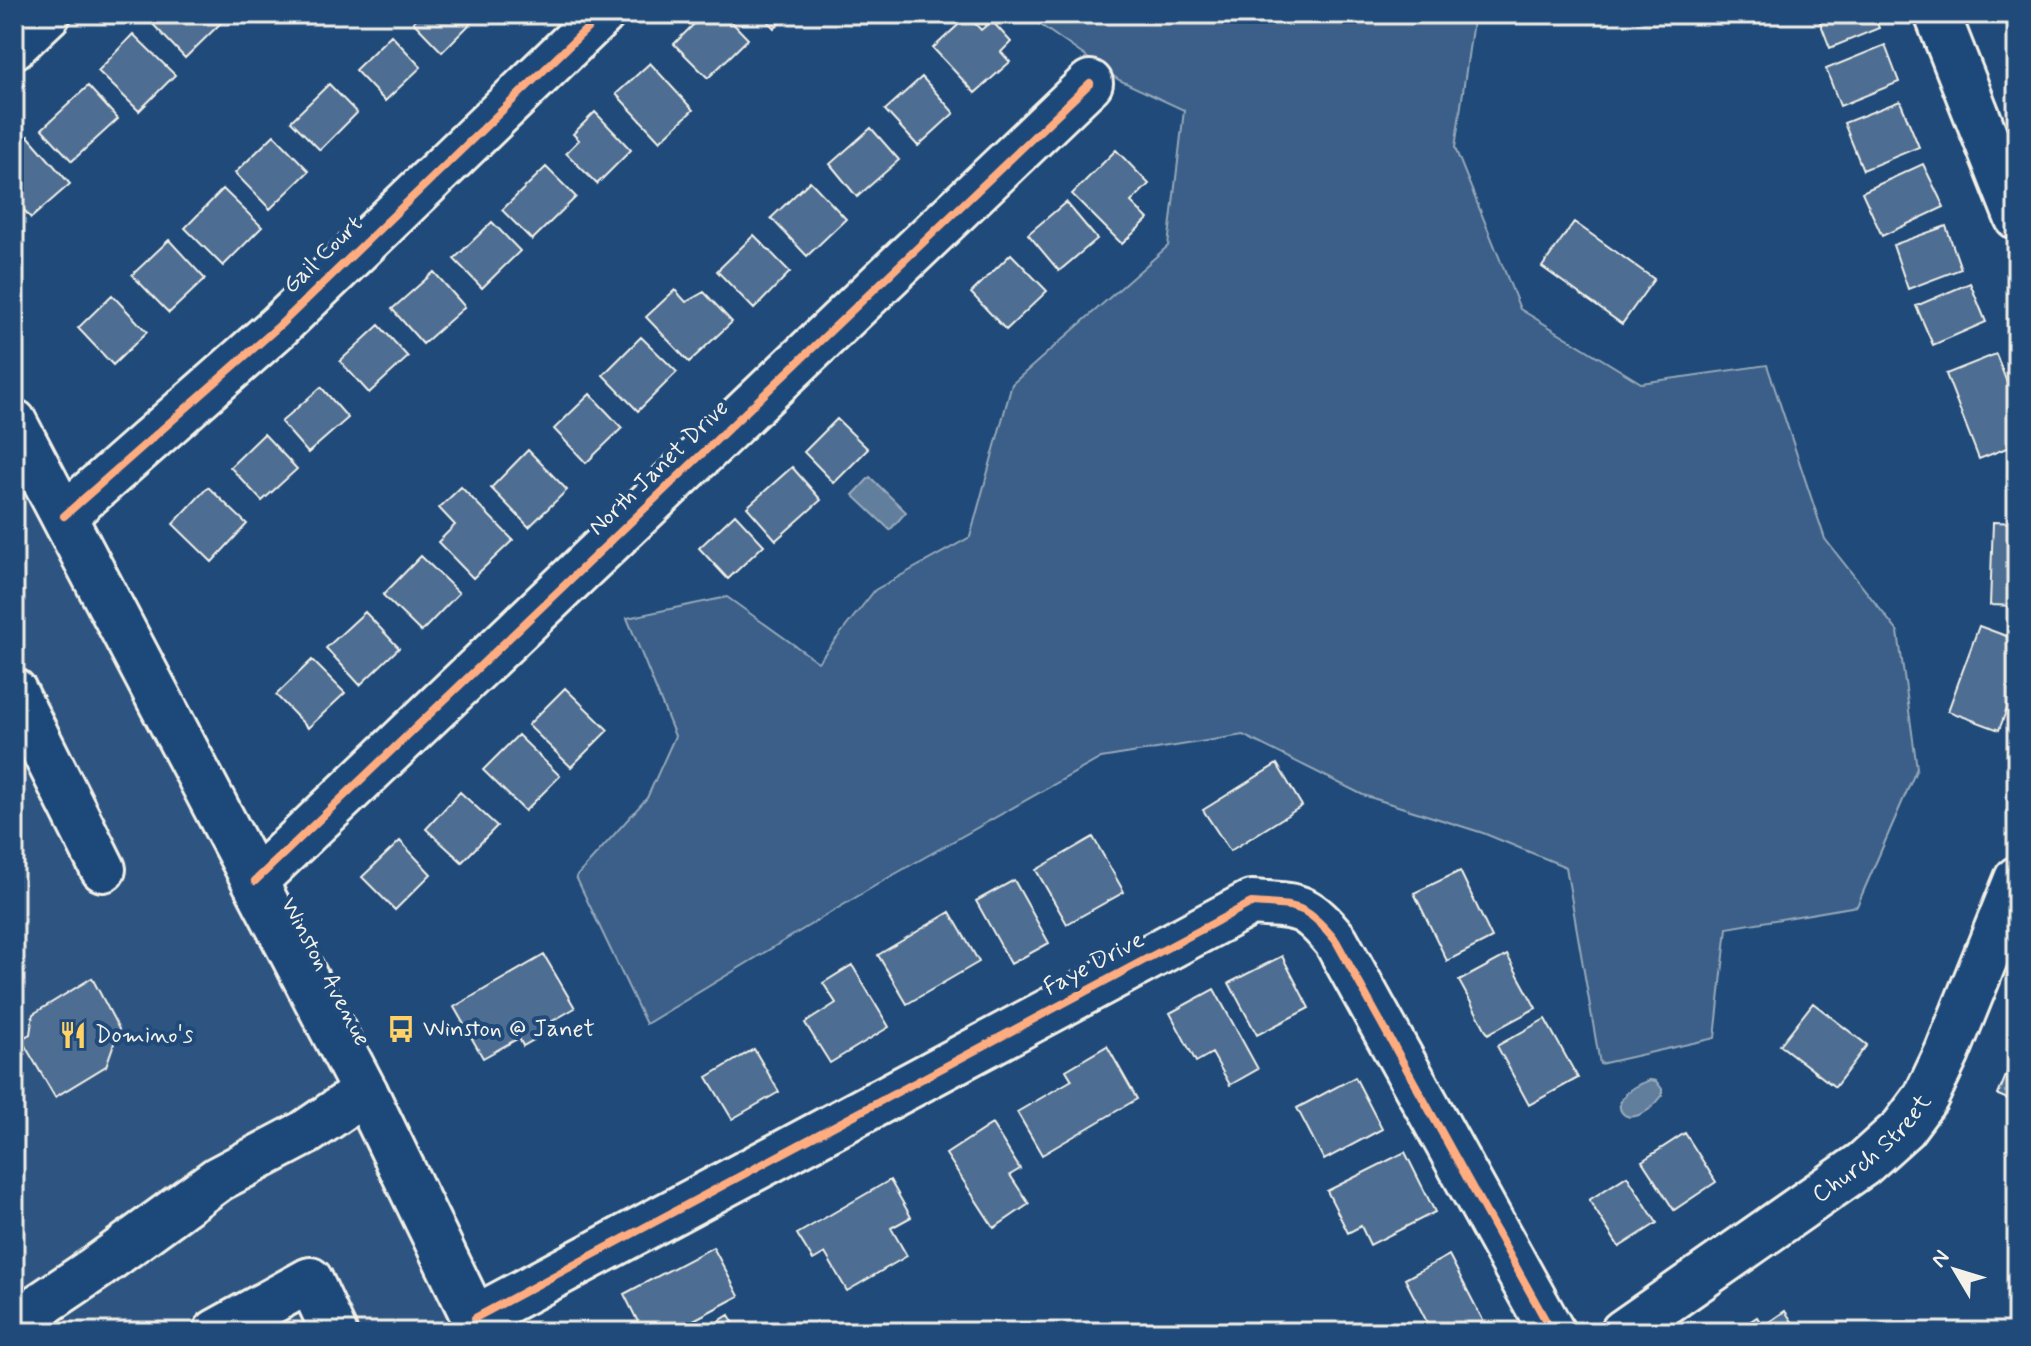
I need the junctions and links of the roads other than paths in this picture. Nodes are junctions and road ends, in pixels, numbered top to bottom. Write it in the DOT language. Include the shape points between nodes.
graph roads {
  1 [pos="48,14"];
  2 [pos="602,14"];
  3 [pos="1937,14"];
  4 [pos="14,46"];
  5 [pos="1090,83"];
  6 [pos="2017,217"];
  7 [pos="14,422"];
  8 [pos="64,516"];
  9 [pos="14,691"];
  10 [pos="103,869"];
  11 [pos="2017,879"];
  12 [pos="255,881"];
  13 [pos="365,1092"];
  14 [pos="14,1323"];
  15 [pos="478,1325"];
  16 [pos="216,1332"];
  17 [pos="334,1332"];
  18 [pos="1552,1332"];
  19 [pos="1623,1332"];
  1 -- 4 [label="street"];
  2 -- 8 [label="street, Gail Court" via="279,326"];
  3 -- 6 [label="street"];
  5 -- 12 [label="street, North Janet Drive"];
  7 -- 8 [label="street, Winston Avenue"];
  8 -- 12 [label="street, Winston Avenue"];
  9 -- 10 [label="street"];
  11 -- 19 [label="street, Church Street" via="1947,1053 1926,1097 1903,1128 1863,1164"];
  12 -- 13 [label="street, Winston Avenue"];
  13 -- 14 [label="street" via="305,1133 218,1179"];
  13 -- 15 [label="street, Winston Avenue"];
  15 -- 18 [label="street, Faye Drive" via="1251,903 1296,905 1336,941"];
  16 -- 17 [label="street" via="310,1280"];
}
